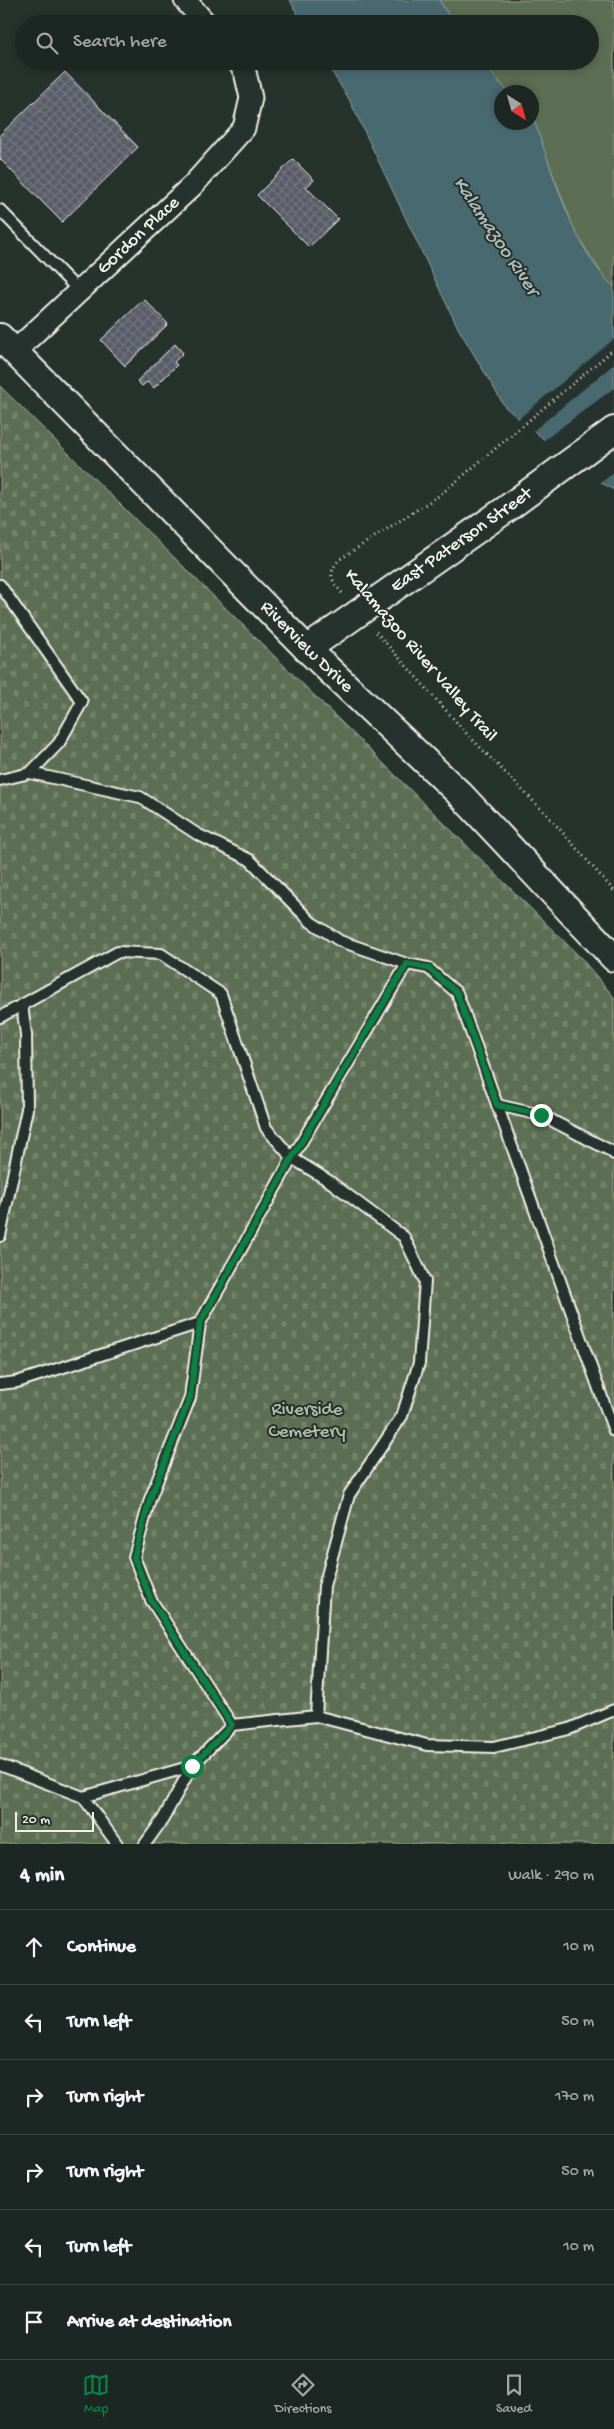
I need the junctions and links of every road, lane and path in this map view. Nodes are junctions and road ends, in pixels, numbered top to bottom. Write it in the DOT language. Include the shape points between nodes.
graph roads {
  1 [pos="185,0"];
  2 [pos="198,15"];
  3 [pos="244,70"];
  4 [pos="0,210"];
  5 [pos="79,291"];
  6 [pos="7,344"];
  7 [pos="614,349"];
  8 [pos="614,430"];
  9 [pos="0,586"];
  10 [pos="358,611"];
  11 [pos="307,649"];
  12 [pos="30,773"];
  13 [pos="0,780"];
  14 [pos="614,891"];
  15 [pos="614,958"];
  16 [pos="407,964"];
  17 [pos="22,1005"];
  18 [pos="0,1017"];
  19 [pos="497,1105"];
  20 [pos="614,1154"];
  21 [pos="292,1158"];
  22 [pos="0,1236"];
  23 [pos="200,1323"];
  24 [pos="0,1384"];
  25 [pos="614,1431"];
  26 [pos="614,1710"];
  27 [pos="316,1716"];
  28 [pos="232,1725"];
  29 [pos="0,1765"];
  30 [pos="192,1766"];
  31 [pos="83,1797"];
  32 [pos="117,1844"];
  33 [pos="145,1844"];
  1 -- 2 [label="street"];
  3 -- 5 [label="street, Gordon Place" via="251,98 244,128 193,185"];
  4 -- 5 [label="lane"];
  5 -- 6 [label="street, Gordon Place"];
  6 -- 11 [label="street, Riverview Drive"];
  7 -- 10 [label="path, Kalamazoo River Valley Trail" via="440,495 351,551 333,566 332,581"];
  8 -- 10 [label="street, East Paterson Street"];
  9 -- 12 [label="lane" via="82,702 59,743"];
  10 -- 11 [label="street, East Paterson Street"];
  10 -- 14 [label="path, Kalamazoo River Valley Trail" via="467,734 548,816"];
  11 -- 15 [label="street, Riverview Drive" via="462,794"];
  12 -- 13 [label="lane"];
  12 -- 16 [label="lane" via="140,797 197,834 250,860 311,922 340,941"];
  16 -- 19 [label="lane" via="428,968 457,993"];
  16 -- 21 [label="lane"];
  17 -- 18 [label="lane"];
  17 -- 21 [label="lane" via="118,952 161,954 221,994 266,1128"];
  17 -- 22 [label="lane" via="26,1034 27,1109"];
  19 -- 20 [label="lane" via="541,1115"];
  19 -- 25 [label="lane"];
  21 -- 23 [label="lane"];
  21 -- 27 [label="lane" via="329,1181 404,1237 425,1281 419,1363 408,1398 402,1416 349,1495 324,1586"];
  23 -- 24 [label="lane" via="17,1382"];
  23 -- 28 [label="lane" via="190,1398 150,1499 134,1557 151,1600"];
  26 -- 27 [label="lane" via="569,1729 494,1747 427,1745"];
  27 -- 28 [label="lane"];
  28 -- 30 [label="lane"];
  29 -- 31 [label="lane"];
  30 -- 31 [label="lane"];
  30 -- 33 [label="lane" via="163,1819"];
  31 -- 32 [label="lane"];
}
